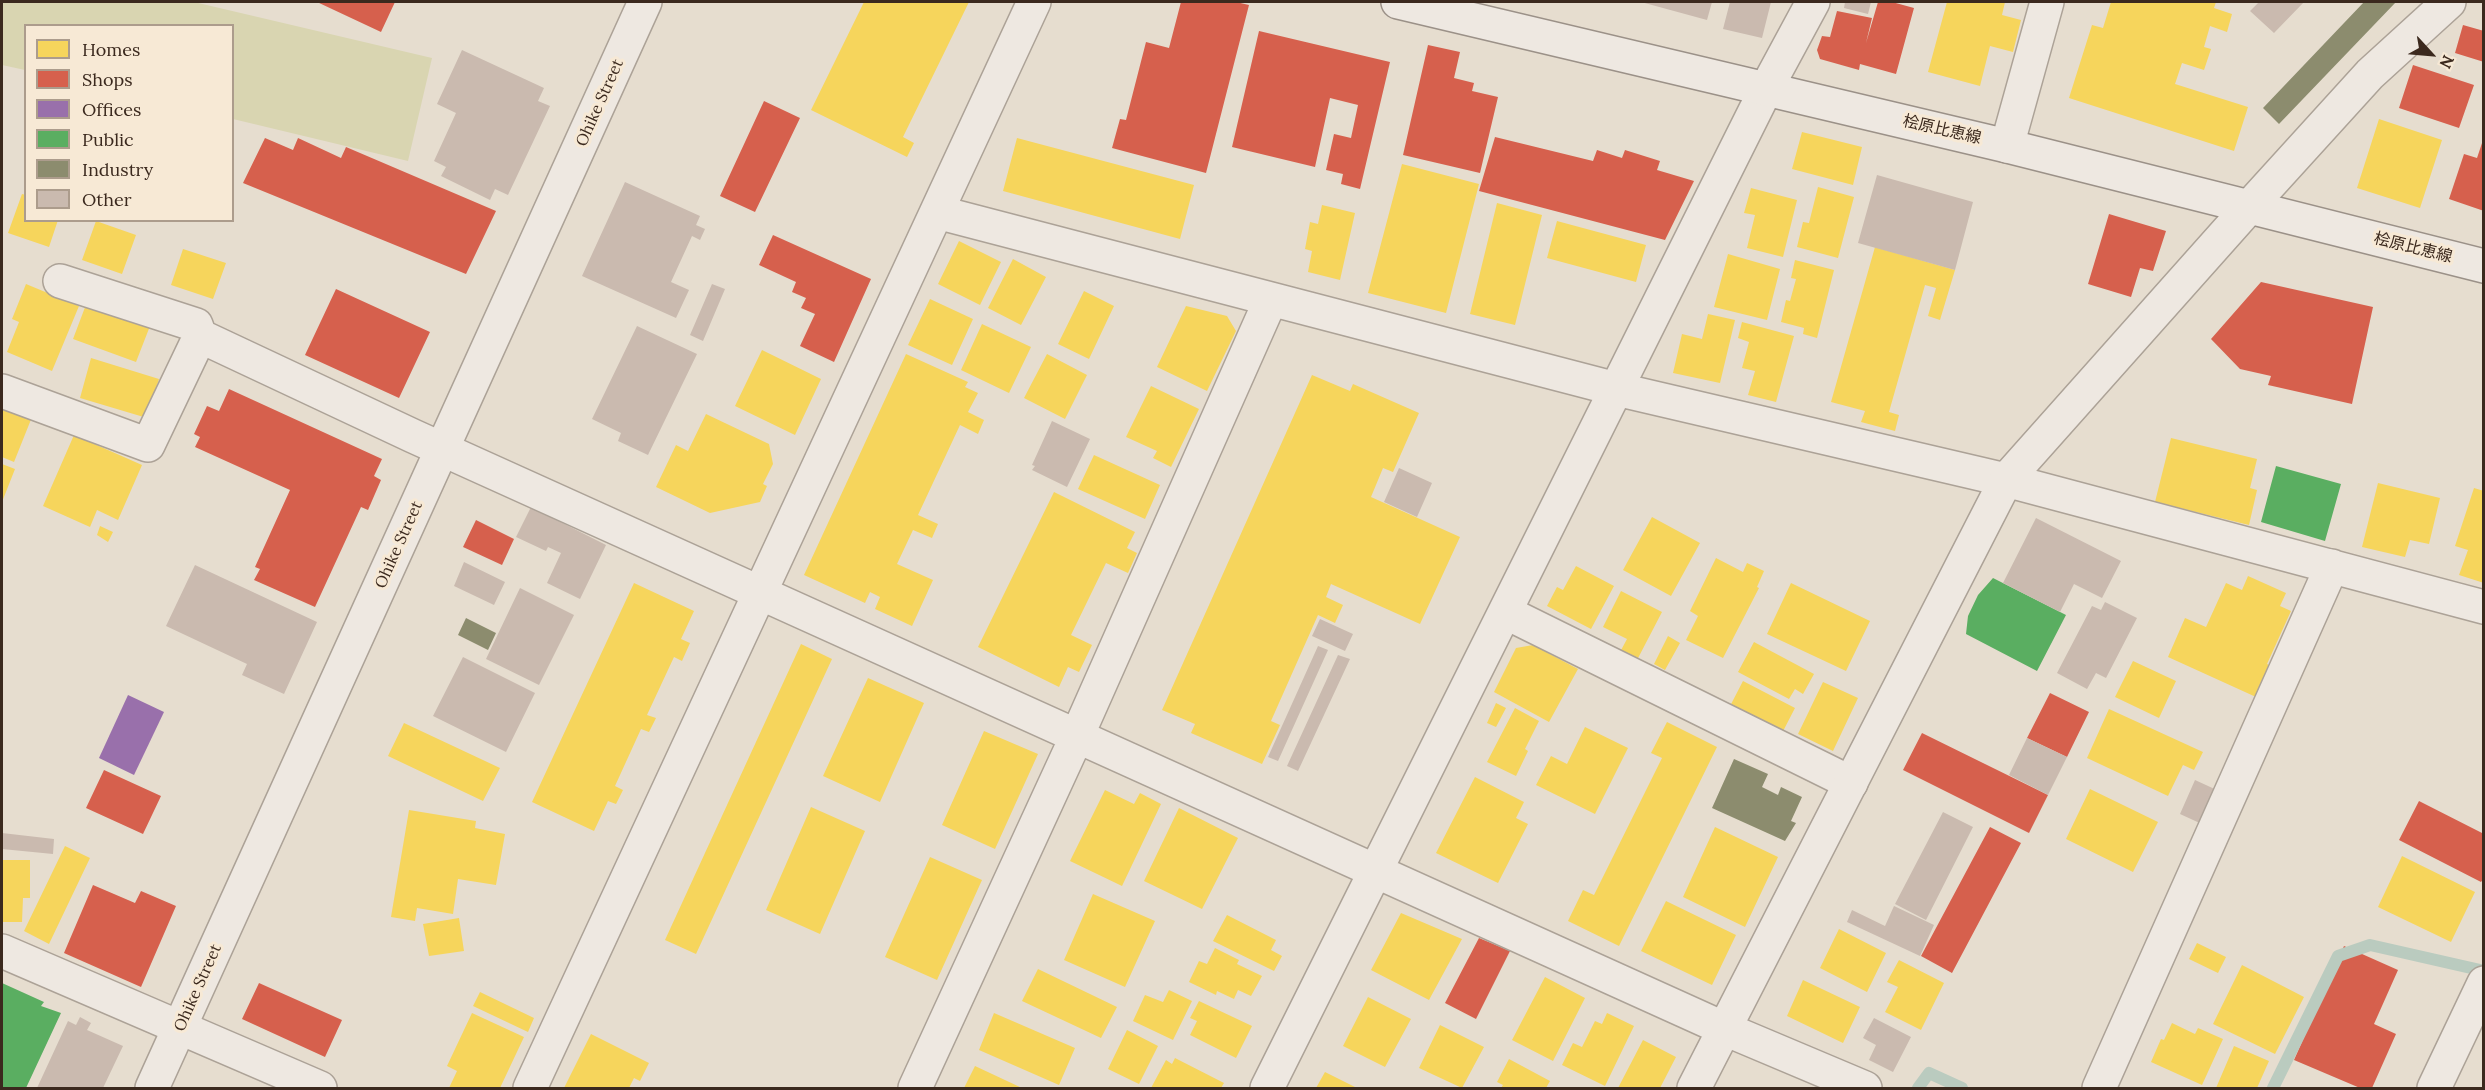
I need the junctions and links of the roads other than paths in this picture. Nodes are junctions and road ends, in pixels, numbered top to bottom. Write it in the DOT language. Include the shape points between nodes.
graph roads {
  1 [pos="645,2"];
  2 [pos="1034,2"];
  3 [pos="1398,2"];
  4 [pos="1813,2"];
  5 [pos="2047,2"];
  6 [pos="2450,2"];
  7 [pos="1766,89"];
  8 [pos="2007,146"];
  9 [pos="2250,207"];
  10 [pos="937,212"];
  11 [pos="2484,266"];
  12 [pos="60,281"];
  13 [pos="1271,299"];
  14 [pos="200,336"];
  15 [pos="1616,389"];
  16 [pos="2,391"];
  17 [pos="443,449"];
  18 [pos="2006,480"];
  19 [pos="2332,566"];
  20 [pos="760,592"];
  21 [pos="2484,607"];
  22 [pos="1505,612"];
  23 [pos="1077,736"];
  24 [pos="1851,783"];
  25 [pos="1376,870"];
  26 [pos="2,951"];
  27 [pos="2484,983"];
  28 [pos="180,1028"];
  29 [pos="1725,1029"];
  30 [pos="152,1089"];
  31 [pos="320,1089"];
  32 [pos="530,1089"];
  33 [pos="915,1089"];
  34 [pos="1267,1089"];
  35 [pos="1694,1089"];
  36 [pos="1865,1089"];
  37 [pos="2099,1089"];
  38 [pos="2434,1089"];
  1 -- 17 [label="street, Ohike Street"];
  2 -- 10 [label="street"];
  3 -- 7 [label="street, 桧原比恵線"];
  4 -- 7 [label="street"];
  5 -- 8 [label="street"];
  6 -- 9 [label="street" via="2370,74"];
  7 -- 8 [label="street, 桧原比恵線"];
  7 -- 15 [label="street"];
  8 -- 9 [label="street, 桧原比恵線"];
  9 -- 11 [label="street, 桧原比恵線"];
  9 -- 18 [label="street"];
  10 -- 13 [label="street"];
  10 -- 20 [label="street"];
  12 -- 14 [label="street" via="196,325"];
  13 -- 15 [label="street"];
  13 -- 23 [label="street"];
  14 -- 16 [label="street" via="148,445"];
  14 -- 17 [label="street"];
  15 -- 18 [label="street"];
  15 -- 22 [label="street"];
  17 -- 20 [label="street"];
  17 -- 28 [label="street, Ohike Street"];
  18 -- 19 [label="street"];
  18 -- 24 [label="street"];
  19 -- 21 [label="street"];
  19 -- 37 [label="street"];
  20 -- 23 [label="street"];
  20 -- 32 [label="street"];
  22 -- 24 [label="street"];
  22 -- 25 [label="street"];
  23 -- 25 [label="street"];
  23 -- 33 [label="street"];
  24 -- 29 [label="street"];
  25 -- 29 [label="street"];
  25 -- 34 [label="street"];
  26 -- 28 [label="street"];
  27 -- 38 [label="street"];
  28 -- 30 [label="street, Ohike Street"];
  28 -- 31 [label="street"];
  29 -- 35 [label="street"];
  29 -- 36 [label="street"];
}
